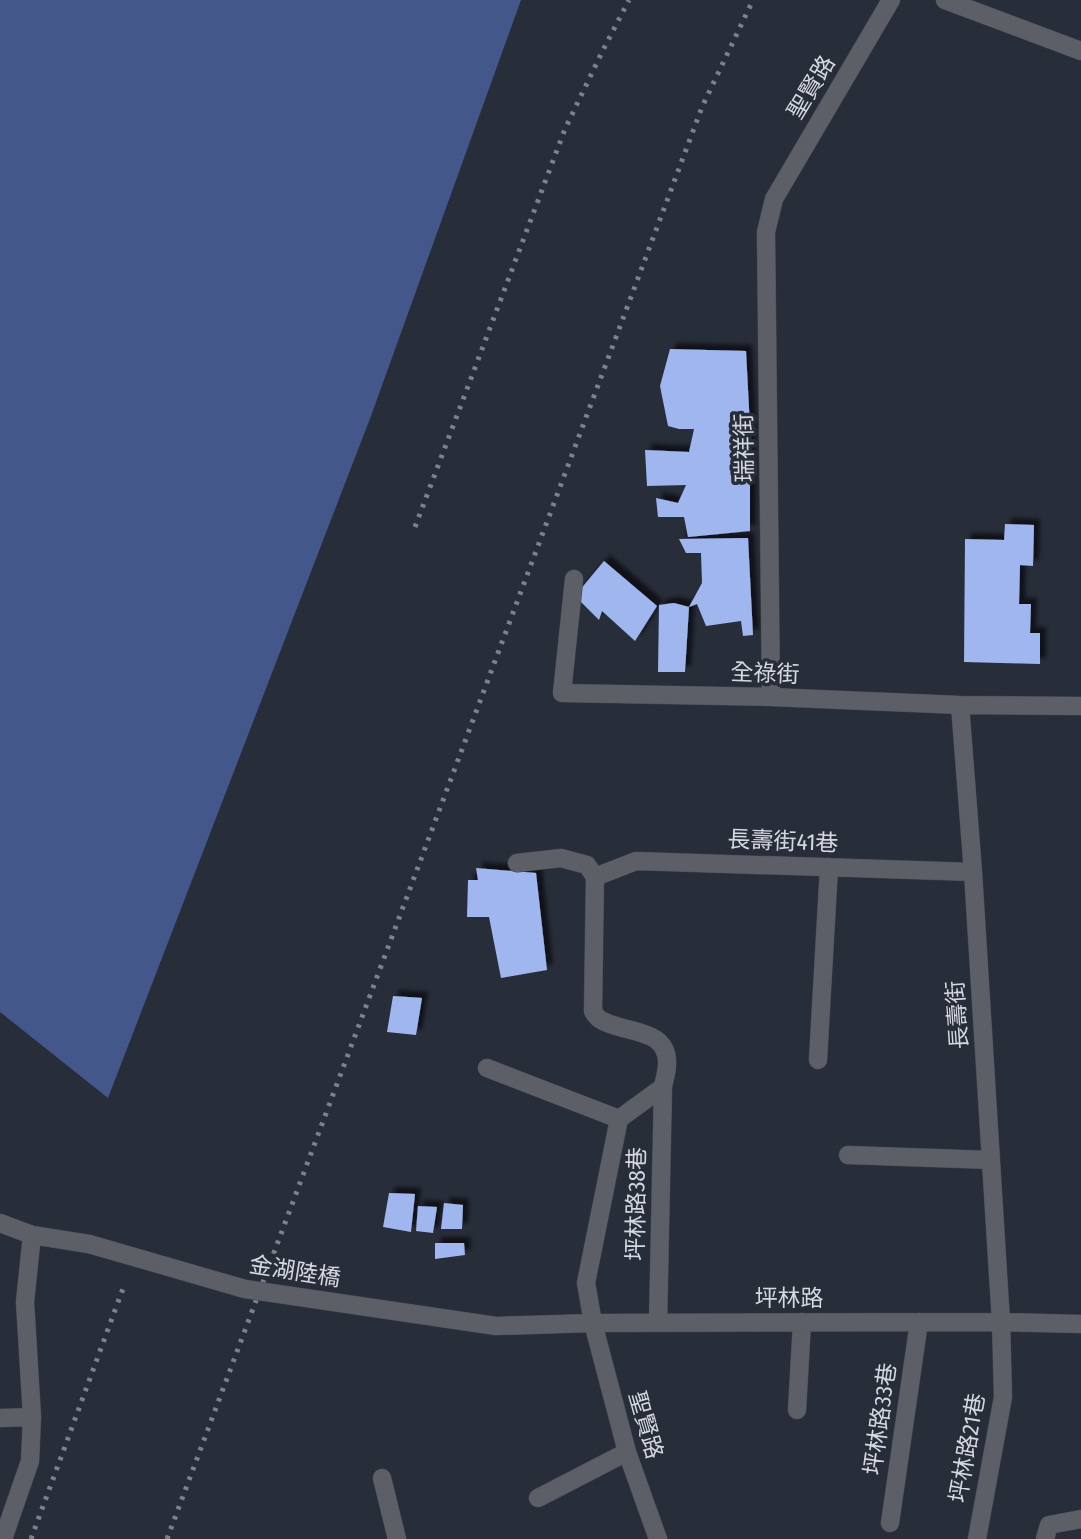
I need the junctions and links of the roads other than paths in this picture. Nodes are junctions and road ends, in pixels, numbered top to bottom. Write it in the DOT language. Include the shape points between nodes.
graph roads {
  1 [pos="891,0"];
  2 [pos="945,0"];
  3 [pos="1081,51"];
  4 [pos="774,199"];
  5 [pos="574,579"];
  6 [pos="771,697"];
  7 [pos="960,705"];
  8 [pos="1081,706"];
  9 [pos="517,863"];
  10 [pos="829,867"];
  11 [pos="973,872"];
  12 [pos="595,877"];
  13 [pos="818,1060"];
  14 [pos="487,1068"];
  15 [pos="663,1087"];
  16 [pos="619,1119"];
  17 [pos="848,1155"];
  18 [pos="991,1160"];
  19 [pos="0,1223"];
  20 [pos="32,1235"];
  21 [pos="593,1322"];
  22 [pos="802,1322"];
  23 [pos="919,1322"];
  24 [pos="1001,1322"];
  25 [pos="658,1323"];
  26 [pos="1081,1325"];
  27 [pos="496,1326"];
  28 [pos="797,1410"];
  29 [pos="32,1417"];
  30 [pos="0,1418"];
  31 [pos="627,1452"];
  32 [pos="382,1478"];
  33 [pos="538,1498"];
  34 [pos="1081,1519"];
  35 [pos="890,1523"];
  36 [pos="3,1539"];
  37 [pos="397,1539"];
  38 [pos="658,1539"];
  39 [pos="976,1539"];
  40 [pos="1045,1539"];
  1 -- 4 [label="street, 聖賢路"];
  2 -- 3 [label="street"];
  4 -- 6 [label="street, 瑞祥街" via="766,232"];
  5 -- 6 [label="street, 全祿街" via="562,693"];
  6 -- 7 [label="street, 全祿街"];
  7 -- 8 [label="street, 全祿街"];
  7 -- 11 [label="street, 長壽街"];
  9 -- 12 [label="street" via="561,858 587,865"];
  10 -- 11 [label="street, 長壽街41巷"];
  10 -- 12 [label="street, 長壽街41巷" via="636,861"];
  10 -- 13 [label="street"];
  11 -- 18 [label="street, 長壽街"];
  12 -- 15 [label="street, 坪林路38巷" via="593,1011 597,1019 654,1037 663,1046 667,1063"];
  14 -- 16 [label="street"];
  15 -- 16 [label="street"];
  15 -- 25 [label="street, 坪林路38巷"];
  16 -- 21 [label="street, 聖賢路" via="586,1283"];
  17 -- 18 [label="street"];
  18 -- 24 [label="street, 長壽街"];
  19 -- 20 [label="street"];
  20 -- 27 [label="street, 金湖陸橋, bridge" via="89,1244 245,1289"];
  20 -- 29 [label="street" via="25,1301"];
  21 -- 25 [label="street, 坪林路"];
  21 -- 27 [label="street, 坪林路"];
  21 -- 31 [label="street, 聖賢路"];
  22 -- 23 [label="street, 坪林路"];
  22 -- 25 [label="street, 坪林路"];
  22 -- 28 [label="street"];
  23 -- 24 [label="street, 坪林路"];
  23 -- 35 [label="street, 坪林路33巷"];
  24 -- 26 [label="street, 坪林路"];
  24 -- 39 [label="street, 坪林路21巷" via="1003,1397"];
  29 -- 30 [label="street"];
  29 -- 36 [label="street" via="30,1461"];
  31 -- 33 [label="street"];
  31 -- 38 [label="street, 聖賢路"];
  32 -- 37 [label="street"];
  34 -- 40 [label="street" via="1049,1525"];
}
